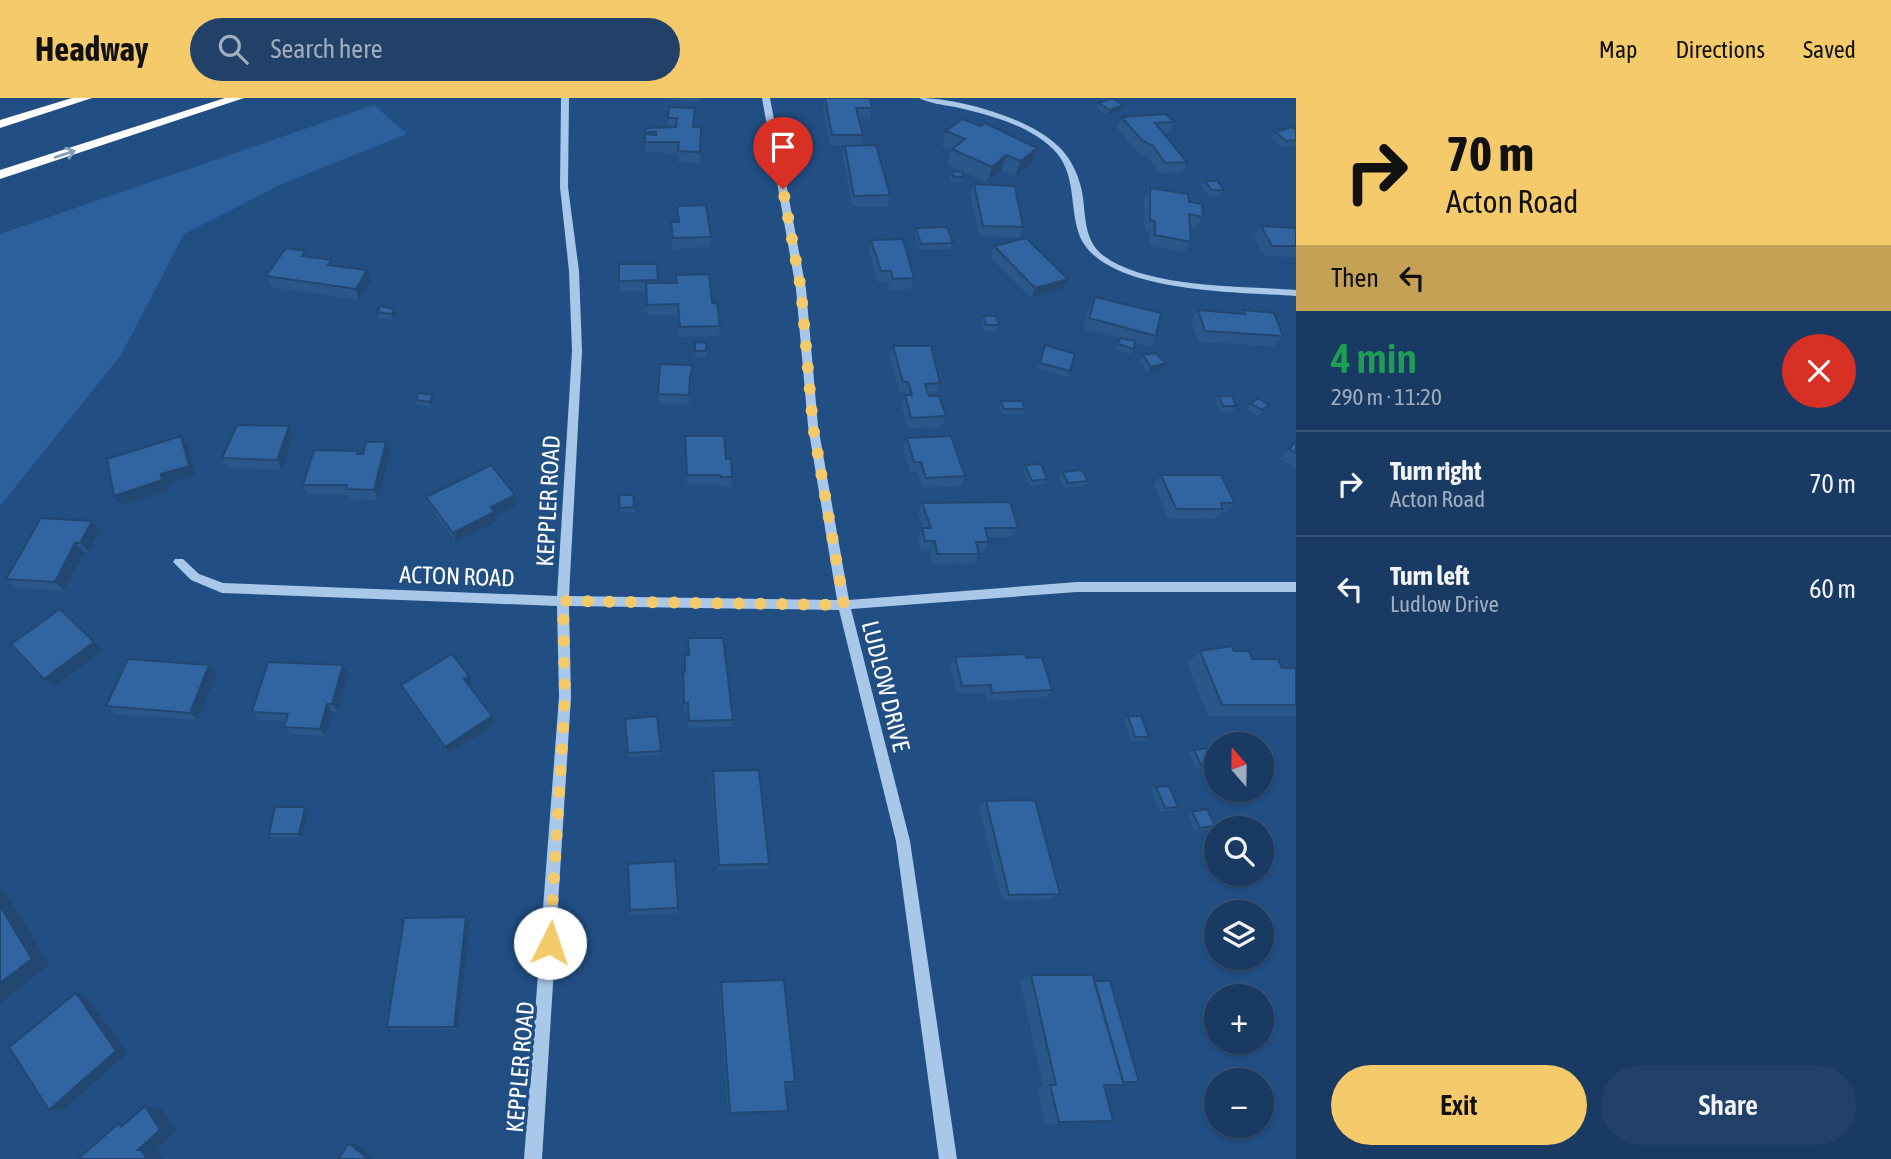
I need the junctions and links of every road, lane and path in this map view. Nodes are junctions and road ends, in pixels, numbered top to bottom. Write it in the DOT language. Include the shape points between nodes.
graph roads {
  1 [pos="86,98"];
  2 [pos="238,98"];
  3 [pos="565,98"];
  4 [pos="766,98"];
  5 [pos="923,98"];
  6 [pos="0,124"];
  7 [pos="0,175"];
  8 [pos="1296,293"];
  9 [pos="179,562"];
  10 [pos="1296,587"];
  11 [pos="563,601"];
  12 [pos="844,605"];
  13 [pos="533,1159"];
  14 [pos="948,1159"];
  1 -- 6 [label="highway"];
  7 -- 2 [label="highway, one-way"];
  3 -- 11 [label="street, KEPPLER ROAD" via="564,187 577,351"];
  4 -- 12 [label="street, LUDLOW DRIVE" via="801,289 813,426"];
  5 -- 8 [label="street" via="1020,125 1057,147 1068,160 1077,188 1081,231 1088,246 1118,268 1179,283"];
  9 -- 11 [label="street, ACTON ROAD" via="195,577 222,588"];
  10 -- 12 [label="street, ACTON ROAD" via="1076,587"];
  11 -- 12 [label="street, ACTON ROAD"];
  11 -- 13 [label="street, KEPPLER ROAD" via="565,697"];
  12 -- 14 [label="street, LUDLOW DRIVE" via="903,841"];
}
